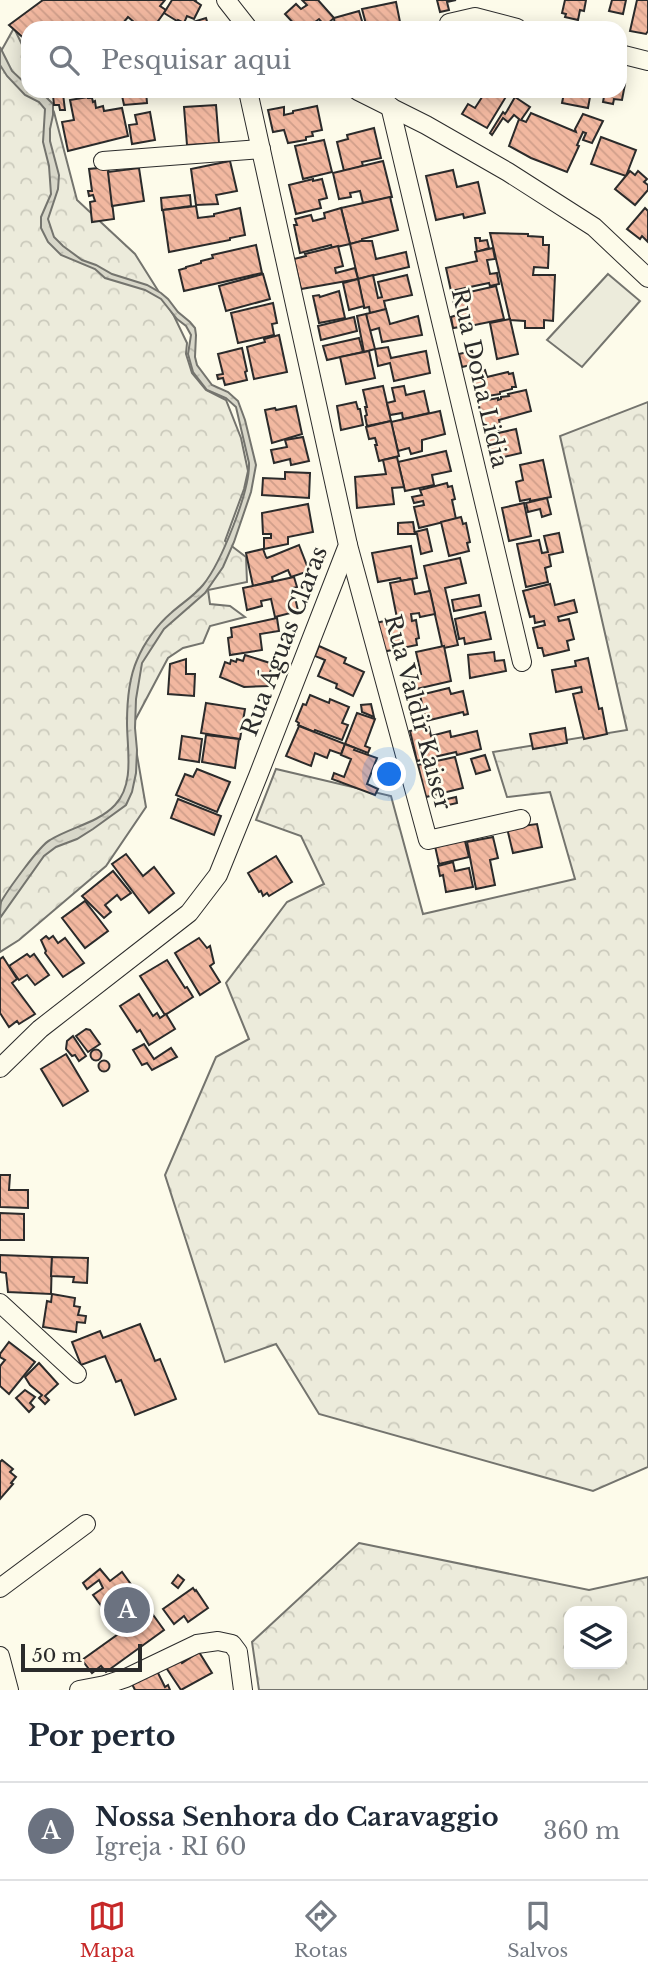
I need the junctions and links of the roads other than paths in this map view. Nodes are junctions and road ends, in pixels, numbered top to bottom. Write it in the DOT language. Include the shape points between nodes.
graph roads {
  1 [pos="227,3"];
  2 [pos="232,21"];
  3 [pos="242,21"];
  4 [pos="459,21"];
  5 [pos="488,21"];
  6 [pos="627,56"];
  7 [pos="648,61"];
  8 [pos="250,98"];
  9 [pos="373,98"];
  10 [pos="390,106"];
  11 [pos="261,149"];
  12 [pos="103,161"];
  13 [pos="648,278"];
  14 [pos="348,545"];
  15 [pos="522,662"];
  16 [pos="521,819"];
  17 [pos="0,1068"];
  18 [pos="0,1303"];
  19 [pos="77,1374"];
  20 [pos="86,1524"];
  21 [pos="0,1588"];
  22 [pos="0,1656"];
  23 [pos="106,1688"];
  24 [pos="9,1690"];
  25 [pos="79,1690"];
  26 [pos="243,1690"];
  1 -- 2 [label="street"];
  1 -- 3 [label="street"];
  4 -- 5 [label="street"];
  6 -- 7 [label="street"];
  8 -- 11 [label="street, Rua Águas Claras"];
  9 -- 10 [label="street"];
  10 -- 13 [label="street" via="594,227"];
  10 -- 15 [label="street, Rua Dona Lidia"];
  11 -- 12 [label="street"];
  11 -- 14 [label="street, Rua Águas Claras"];
  14 -- 16 [label="street, Rua Valdir Kaiser" via="428,840"];
  14 -- 17 [label="street, Rua Águas Claras" via="218,875 189,913 40,1029"];
  18 -- 19 [label="street"];
  20 -- 21 [label="street"];
  22 -- 24 [label="street"];
  23 -- 25 [label="street"];
  23 -- 26 [label="street" via="197,1644 218,1641 232,1644 238,1652"];
}
